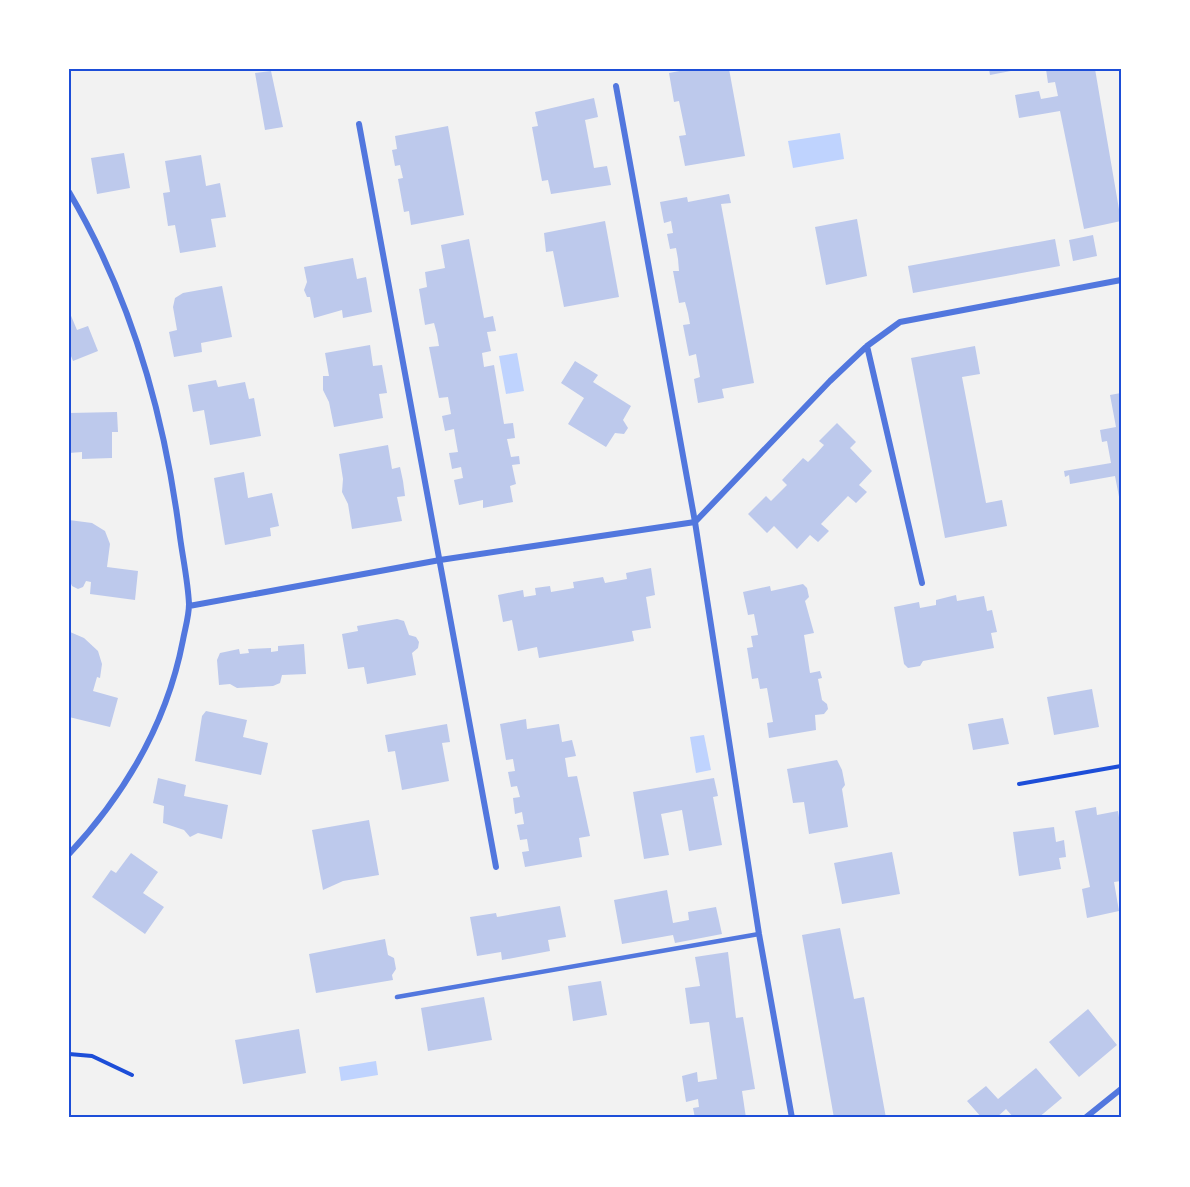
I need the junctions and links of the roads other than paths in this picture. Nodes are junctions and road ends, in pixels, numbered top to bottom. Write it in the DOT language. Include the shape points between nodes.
graph roads {
  1 [pos="616,86"];
  2 [pos="359,124"];
  3 [pos="69,192"];
  4 [pos="1121,280"];
  5 [pos="867,346"];
  6 [pos="695,522"];
  7 [pos="440,560"];
  8 [pos="922,583"];
  9 [pos="189,606"];
  10 [pos="69,854"];
  11 [pos="496,867"];
  12 [pos="759,934"];
  13 [pos="397,997"];
  14 [pos="1121,1089"];
  15 [pos="792,1118"];
  16 [pos="1085,1118"];
  1 -- 6 [label="street"];
  2 -- 7 [label="street"];
  3 -- 9 [label="street" via="104,259 142,356 174,489"];
  4 -- 5 [label="street" via="900,322"];
  5 -- 6 [label="street"];
  5 -- 8 [label="street"];
  6 -- 7 [label="street"];
  6 -- 12 [label="street"];
  7 -- 9 [label="street"];
  7 -- 11 [label="street"];
  9 -- 10 [label="street" via="175,680 144,748 122,790"];
  12 -- 13 [label="lane"];
  12 -- 15 [label="street"];
  14 -- 16 [label="street"];
}
